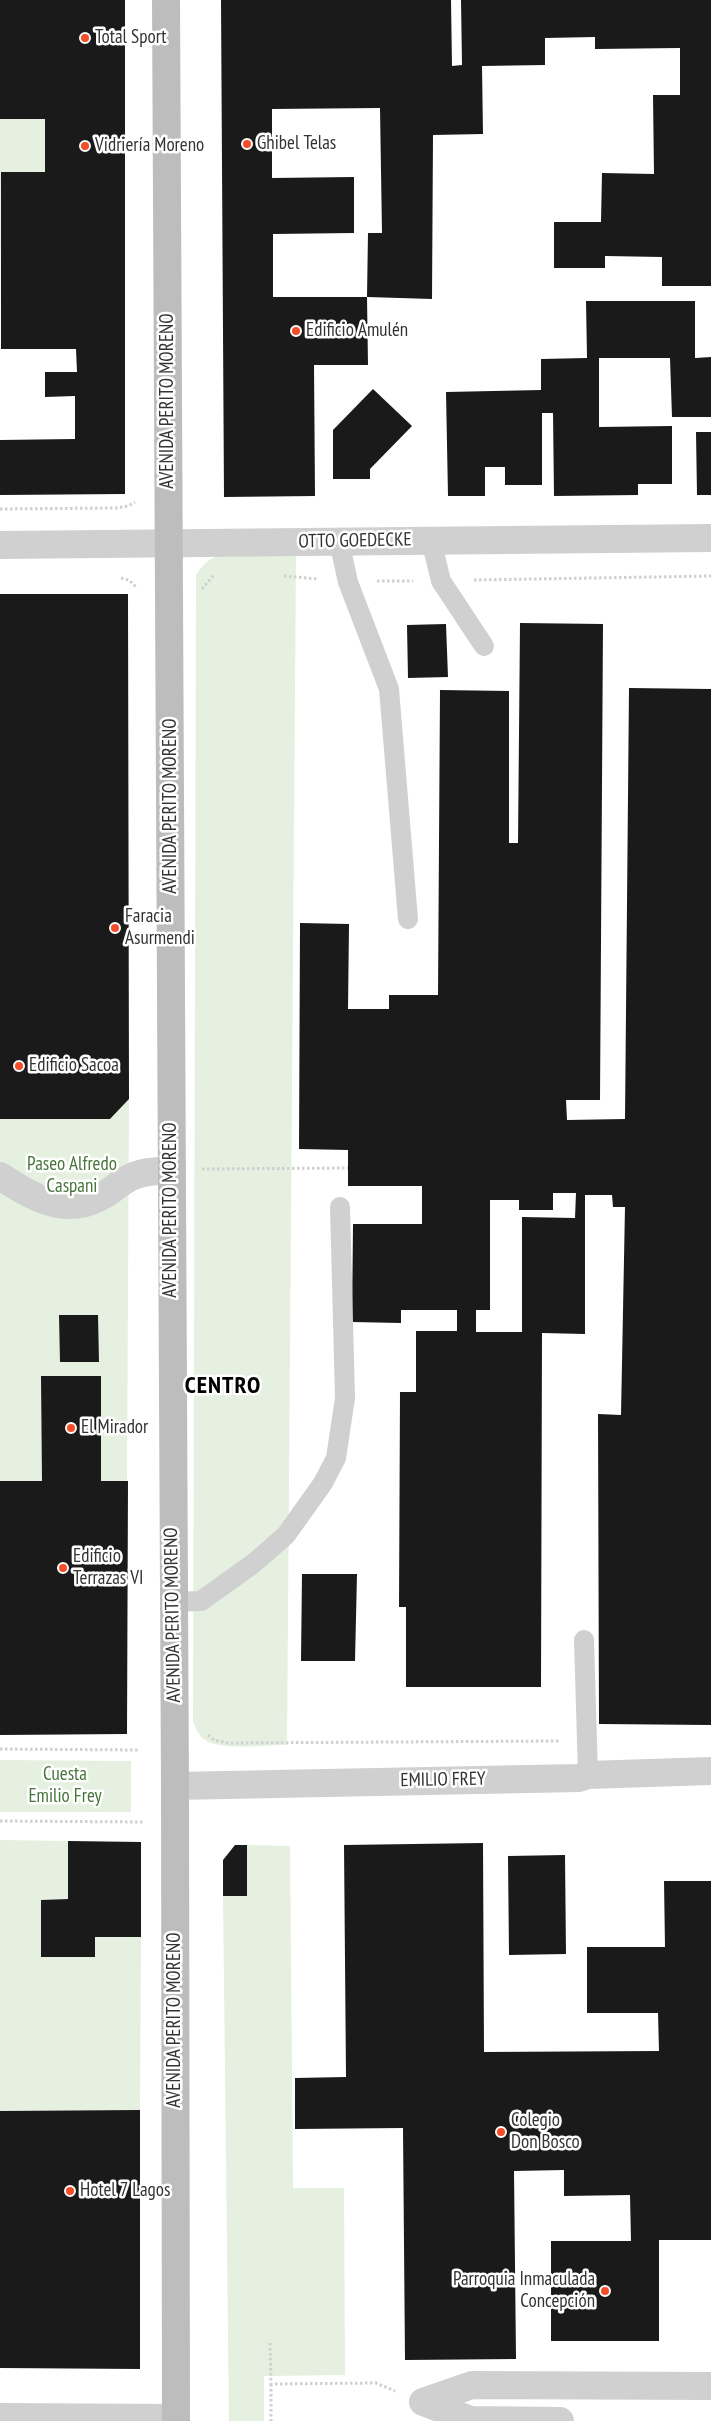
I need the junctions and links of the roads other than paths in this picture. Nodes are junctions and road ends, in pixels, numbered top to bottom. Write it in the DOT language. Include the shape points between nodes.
graph roads {
  1 [pos="166,0"];
  2 [pos="711,538"];
  3 [pos="431,540"];
  4 [pos="339,541"];
  5 [pos="169,544"];
  6 [pos="0,545"];
  7 [pos="484,646"];
  8 [pos="408,919"];
  9 [pos="172,1170"];
  10 [pos="0,1176"];
  11 [pos="340,1207"];
  12 [pos="173,1602"];
  13 [pos="584,1640"];
  14 [pos="711,1771"];
  15 [pos="588,1775"];
  16 [pos="175,1786"];
  17 [pos="711,2386"];
  18 [pos="0,2417"];
  19 [pos="176,2420"];
  20 [pos="560,2421"];
  1 -- 5 [label="main road, AVENIDA PERITO MORENO"];
  2 -- 3 [label="street, OTTO GOEDECKE"];
  3 -- 4 [label="street, OTTO GOEDECKE"];
  3 -- 7 [label="lane" via="441,580"];
  4 -- 5 [label="street, OTTO GOEDECKE"];
  4 -- 8 [label="lane" via="348,582 389,689"];
  5 -- 6 [label="street, OTTO GOEDECKE"];
  5 -- 9 [label="main road, AVENIDA PERITO MORENO"];
  9 -- 10 [label="street" via="129,1178 99,1198 77,1205 54,1205 37,1199"];
  9 -- 12 [label="main road, AVENIDA PERITO MORENO"];
  11 -- 12 [label="lane" via="345,1398 336,1458 324,1483 286,1535 201,1601"];
  12 -- 16 [label="main road, AVENIDA PERITO MORENO"];
  13 -- 15 [label="lane"];
  14 -- 15 [label="street, EMILIO FREY"];
  15 -- 16 [label="street, EMILIO FREY" via="579,1778"];
  16 -- 19 [label="main road, AVENIDA PERITO MORENO"];
  17 -- 20 [label="street" via="472,2385 423,2402 471,2420"];
  18 -- 19 [label="street"];
}
